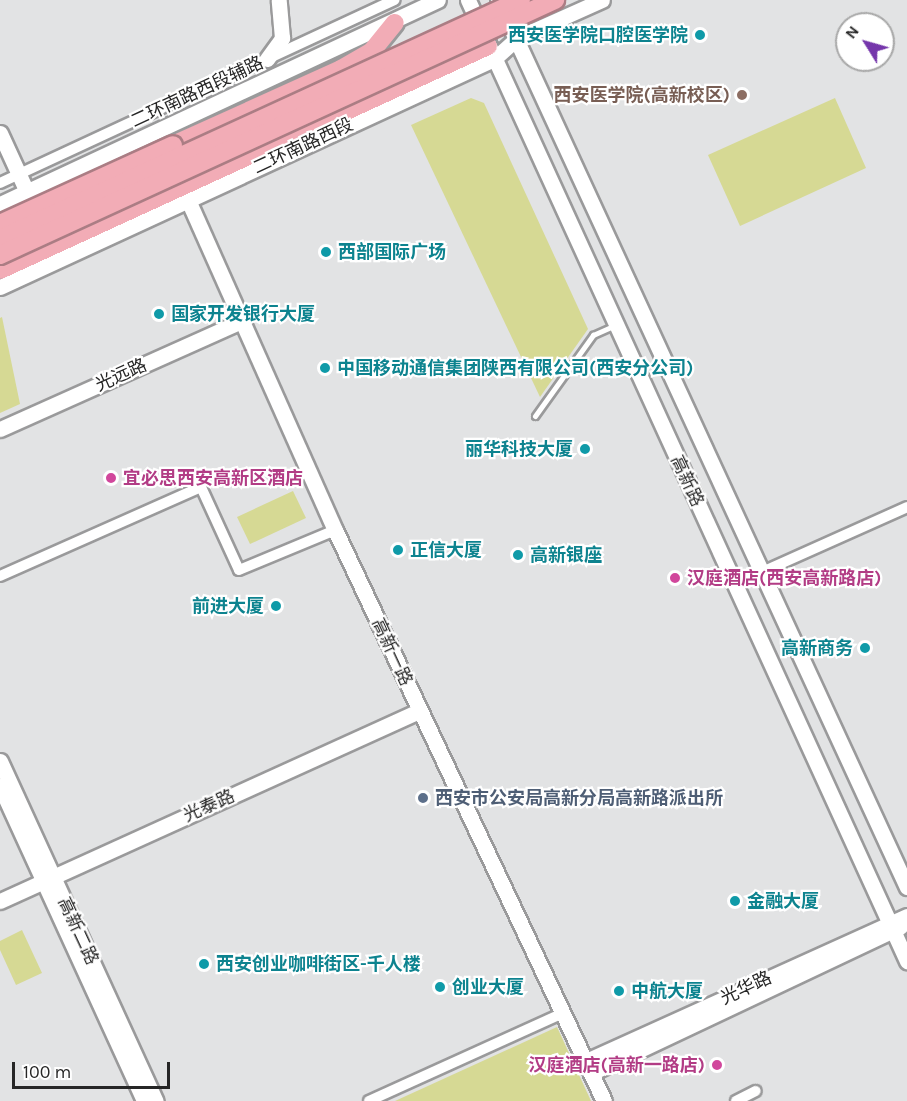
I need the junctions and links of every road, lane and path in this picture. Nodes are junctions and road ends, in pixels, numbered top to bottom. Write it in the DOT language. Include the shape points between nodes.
graph roads {
  1 [pos="279,0"];
  2 [pos="394,0"];
  3 [pos="438,0"];
  4 [pos="468,0"];
  5 [pos="498,0"];
  6 [pos="521,0"];
  7 [pos="555,0"];
  8 [pos="602,0"];
  9 [pos="395,23"];
  10 [pos="517,38"];
  11 [pos="491,52"];
  12 [pos="267,59"];
  13 [pos="0,133"];
  14 [pos="19,174"];
  15 [pos="0,183"];
  16 [pos="27,192"];
  17 [pos="188,200"];
  18 [pos="0,204"];
  19 [pos="0,224"];
  20 [pos="0,239"];
  21 [pos="0,255"];
  22 [pos="0,270"];
  23 [pos="0,287"];
  24 [pos="242,321"];
  25 [pos="615,325"];
  26 [pos="535,416"];
  27 [pos="0,429"];
  28 [pos="907,507"];
  29 [pos="335,530"];
  30 [pos="762,572"];
  31 [pos="0,576"];
  32 [pos="419,711"];
  33 [pos="0,761"];
  34 [pos="0,786"];
  35 [pos="49,879"];
  36 [pos="907,887"];
  37 [pos="0,901"];
  38 [pos="907,916"];
  39 [pos="907,922"];
  40 [pos="892,927"];
  41 [pos="907,961"];
  42 [pos="563,1013"];
  43 [pos="588,1067"];
  44 [pos="756,1091"];
  45 [pos="144,1101"];
  46 [pos="156,1101"];
  47 [pos="369,1101"];
  48 [pos="604,1101"];
  49 [pos="736,1101"];
  1 -- 12 [label="main road" via="282,38 275,54"];
  2 -- 12 [label="street, 二环南路西段辅路"];
  3 -- 9 [label="main road"];
  4 -- 11 [label="main road, 高新路"];
  5 -- 10 [label="main road, 高新路"];
  6 -- 20 [label="highway, bridge"];
  7 -- 21 [label="highway, 二环南路西段, bridge"];
  8 -- 10 [label="main road, 二环南路西段"];
  9 -- 16 [label="main road"];
  9 -- 19 [label="highway, bridge" via="372,51 341,69"];
  10 -- 11 [label="main road, 二环南路西段"];
  10 -- 30 [label="main road, 高新路"];
  11 -- 17 [label="main road, 二环南路西段"];
  11 -- 22 [label="highway"];
  11 -- 25 [label="main road, 高新路"];
  12 -- 14 [label="street, 二环南路西段辅路"];
  13 -- 14 [label="main road"];
  14 -- 15 [label="street, 二环南路西段辅路"];
  14 -- 16 [label="main road"];
  16 -- 18 [label="main road"];
  17 -- 23 [label="main road, 二环南路西段"];
  17 -- 24 [label="main road, 高新一路"];
  24 -- 27 [label="main road, 光远路"];
  24 -- 29 [label="main road, 高新一路"];
  25 -- 26 [label="lane" via="593,335"];
  25 -- 40 [label="main road, 高新路"];
  28 -- 30 [label="street"];
  29 -- 31 [label="street" via="239,570 201,487"];
  29 -- 32 [label="main road, 高新一路"];
  30 -- 36 [label="main road, 高新路"];
  32 -- 35 [label="main road, 光泰路"];
  32 -- 42 [label="main road, 高新一路"];
  33 -- 35 [label="main road, 高新二路"];
  34 -- 35 [label="main road, 高新二路"];
  35 -- 37 [label="main road, 光泰路"];
  35 -- 45 [label="main road, 高新二路"];
  35 -- 46 [label="main road, 高新二路"];
  38 -- 40 [label="main road, 光华路"];
  39 -- 40 [label="main road, 光华路"];
  40 -- 41 [label="main road, 高新路"];
  40 -- 43 [label="main road, 光华路"];
  42 -- 43 [label="main road, 高新一路"];
  42 -- 47 [label="street"];
  43 -- 48 [label="main road, 高新一路"];
  44 -- 49 [label="street"];
}
